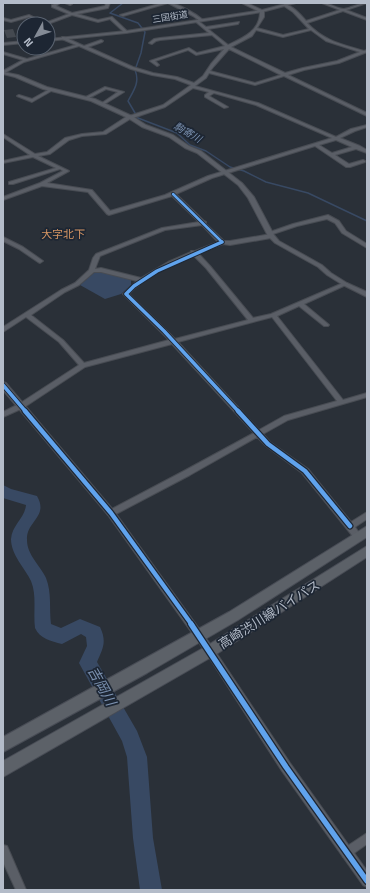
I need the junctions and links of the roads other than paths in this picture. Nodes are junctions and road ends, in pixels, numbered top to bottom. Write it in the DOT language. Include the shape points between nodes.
graph roads {
  1 [pos="58,3"];
  2 [pos="108,3"];
  3 [pos="166,3"];
  4 [pos="170,3"];
  5 [pos="244,3"];
  6 [pos="294,3"];
  7 [pos="324,3"];
  8 [pos="365,3"];
  9 [pos="285,5"];
  10 [pos="344,10"];
  11 [pos="262,11"];
  12 [pos="72,14"];
  13 [pos="122,15"];
  14 [pos="3,19"];
  15 [pos="367,19"];
  16 [pos="16,20"];
  17 [pos="56,20"];
  18 [pos="199,20"];
  19 [pos="306,22"];
  20 [pos="238,24"];
  21 [pos="206,28"];
  22 [pos="229,29"];
  23 [pos="256,29"];
  24 [pos="312,29"];
  25 [pos="126,32"];
  26 [pos="211,33"];
  27 [pos="63,38"];
  28 [pos="56,39"];
  29 [pos="101,41"];
  30 [pos="16,43"];
  31 [pos="151,43"];
  32 [pos="3,44"];
  33 [pos="79,45"];
  34 [pos="85,47"];
  35 [pos="228,48"];
  36 [pos="366,52"];
  37 [pos="3,53"];
  38 [pos="27,60"];
  39 [pos="157,64"];
  40 [pos="208,72"];
  41 [pos="3,73"];
  42 [pos="284,74"];
  43 [pos="192,85"];
  44 [pos="51,90"];
  45 [pos="213,92"];
  46 [pos="19,96"];
  47 [pos="86,98"];
  48 [pos="103,104"];
  49 [pos="226,107"];
  50 [pos="367,115"];
  51 [pos="130,117"];
  52 [pos="367,126"];
  53 [pos="3,135"];
  54 [pos="337,138"];
  55 [pos="315,144"];
  56 [pos="358,147"];
  57 [pos="367,152"];
  58 [pos="332,155"];
  59 [pos="34,156"];
  60 [pos="363,161"];
  61 [pos="3,162"];
  62 [pos="59,168"];
  63 [pos="224,172"];
  64 [pos="11,184"];
  65 [pos="42,184"];
  66 [pos="173,194"];
  67 [pos="3,199"];
  68 [pos="204,223"];
  69 [pos="270,235"];
  70 [pos="3,239"];
  71 [pos="222,242"];
  72 [pos="367,246"];
  73 [pos="193,252"];
  74 [pos="40,261"];
  75 [pos="92,271"];
  76 [pos="142,280"];
  77 [pos="345,284"];
  78 [pos="367,295"];
  79 [pos="300,304"];
  80 [pos="27,315"];
  81 [pos="273,315"];
  82 [pos="252,321"];
  83 [pos="326,325"];
  84 [pos="3,330"];
  85 [pos="174,342"];
  86 [pos="83,365"];
  87 [pos="3,385"];
  88 [pos="367,395"];
  89 [pos="341,402"];
  90 [pos="21,406"];
  91 [pos="3,414"];
  92 [pos="260,433"];
  93 [pos="111,513"];
  94 [pos="367,515"];
  95 [pos="350,526"];
  96 [pos="363,534"];
  97 [pos="367,551"];
  98 [pos="200,636"];
  99 [pos="210,651"];
  100 [pos="3,745"];
  101 [pos="3,770"];
  102 [pos="367,838"];
  103 [pos="3,850"];
  104 [pos="347,853"];
  105 [pos="367,881"];
  106 [pos="21,890"];
  1 -- 12 [label="street" via="53,6"];
  2 -- 12 [label="street" via="107,7"];
  3 -- 13 [label="street"];
  4 -- 18 [label="street"];
  5 -- 11 [label="street"];
  6 -- 9 [label="street, 三国街道"];
  7 -- 10 [label="street"];
  8 -- 10 [label="street"];
  9 -- 11 [label="street, 三国街道"];
  9 -- 19 [label="street"];
  10 -- 15 [label="street"];
  10 -- 19 [label="street"];
  11 -- 18 [label="street, 三国街道"];
  11 -- 23 [label="street"];
  12 -- 17 [label="street"];
  12 -- 25 [label="street" via="98,21 111,18"];
  14 -- 16 [label="street"];
  18 -- 21 [label="street"];
  18 -- 25 [label="street, 三国街道"];
  19 -- 24 [label="street"];
  20 -- 21 [label="street"];
  21 -- 26 [label="street"];
  22 -- 26 [label="street"];
  23 -- 24 [label="street" via="283,36"];
  23 -- 35 [label="street" via="245,39"];
  24 -- 36 [label="street" via="327,40"];
  25 -- 27 [label="street, 三国街道"];
  26 -- 31 [label="street" via="160,39"];
  26 -- 35 [label="street"];
  27 -- 28 [label="street, 三国街道"];
  27 -- 33 [label="street"];
  29 -- 34 [label="street"];
  30 -- 32 [label="street"];
  33 -- 34 [label="street"];
  33 -- 38 [label="street"];
  34 -- 43 [label="street" via="136,69 176,78"];
  35 -- 39 [label="street" via="196,54 189,49 152,61"];
  35 -- 40 [label="street"];
  35 -- 42 [label="street"];
  36 -- 42 [label="street" via="338,62"];
  37 -- 38 [label="street"];
  38 -- 41 [label="street"];
  40 -- 42 [label="street" via="256,84"];
  40 -- 43 [label="street"];
  41 -- 44 [label="street"];
  42 -- 50 [label="street"];
  43 -- 45 [label="street"];
  43 -- 51 [label="street" via="164,106"];
  44 -- 46 [label="street" via="32,101"];
  44 -- 47 [label="street"];
  45 -- 49 [label="street" via="206,96"];
  45 -- 54 [label="street" via="258,104"];
  47 -- 48 [label="street"];
  47 -- 48 [label="street" via="105,88 122,92"];
  48 -- 51 [label="street"];
  51 -- 59 [label="street" via="104,133 67,139 48,153"];
  51 -- 63 [label="street" via="199,152"];
  52 -- 54 [label="street"];
  53 -- 59 [label="street"];
  54 -- 55 [label="street"];
  54 -- 56 [label="street"];
  55 -- 58 [label="street"];
  55 -- 63 [label="street"];
  56 -- 57 [label="street"];
  56 -- 58 [label="street"];
  58 -- 60 [label="street" via="348,166"];
  59 -- 61 [label="street"];
  59 -- 62 [label="street"];
  62 -- 64 [label="street"];
  62 -- 65 [label="street" via="67,172"];
  63 -- 66 [label="street" via="190,184"];
  63 -- 69 [label="street" via="240,184 250,197"];
  65 -- 66 [label="street" via="90,191 109,212"];
  65 -- 67 [label="street"];
  66 -- 68 [label="street"];
  68 -- 71 [label="street"];
  68 -- 75 [label="street" via="164,229 98,255"];
  69 -- 71 [label="street" via="230,243"];
  69 -- 72 [label="street" via="295,225 328,217 337,222 344,232"];
  69 -- 77 [label="street" via="277,242 320,266"];
  70 -- 74 [label="street"];
  71 -- 73 [label="street"];
  73 -- 76 [label="street"];
  73 -- 82 [label="street"];
  75 -- 76 [label="street" via="101,270"];
  75 -- 80 [label="street" via="77,284"];
  76 -- 85 [label="street" via="126,294"];
  77 -- 78 [label="street"];
  77 -- 79 [label="street"];
  79 -- 81 [label="street"];
  79 -- 83 [label="street"];
  80 -- 84 [label="street"];
  80 -- 86 [label="street" via="61,341"];
  81 -- 82 [label="street"];
  81 -- 89 [label="street"];
  82 -- 85 [label="street"];
  85 -- 86 [label="street"];
  85 -- 92 [label="street"];
  86 -- 90 [label="street"];
  87 -- 90 [label="street"];
  88 -- 89 [label="street"];
  89 -- 92 [label="street" via="286,418"];
  90 -- 91 [label="street"];
  90 -- 93 [label="street"];
  92 -- 93 [label="street"];
  92 -- 95 [label="street" via="268,444 305,471"];
  93 -- 98 [label="street"];
  94 -- 95 [label="street"];
  95 -- 96 [label="street"];
  96 -- 98 [label="main road, 高崎渋川線バイパス"];
  97 -- 99 [label="main road, 高崎渋川線バイパス"];
  98 -- 99 [label="street"];
  98 -- 100 [label="main road, 高崎渋川線バイパス"];
  99 -- 101 [label="main road, 高崎渋川線バイパス"];
  99 -- 104 [label="street" via="286,767"];
  102 -- 104 [label="street"];
  103 -- 106 [label="street"];
  104 -- 105 [label="street"];
}
